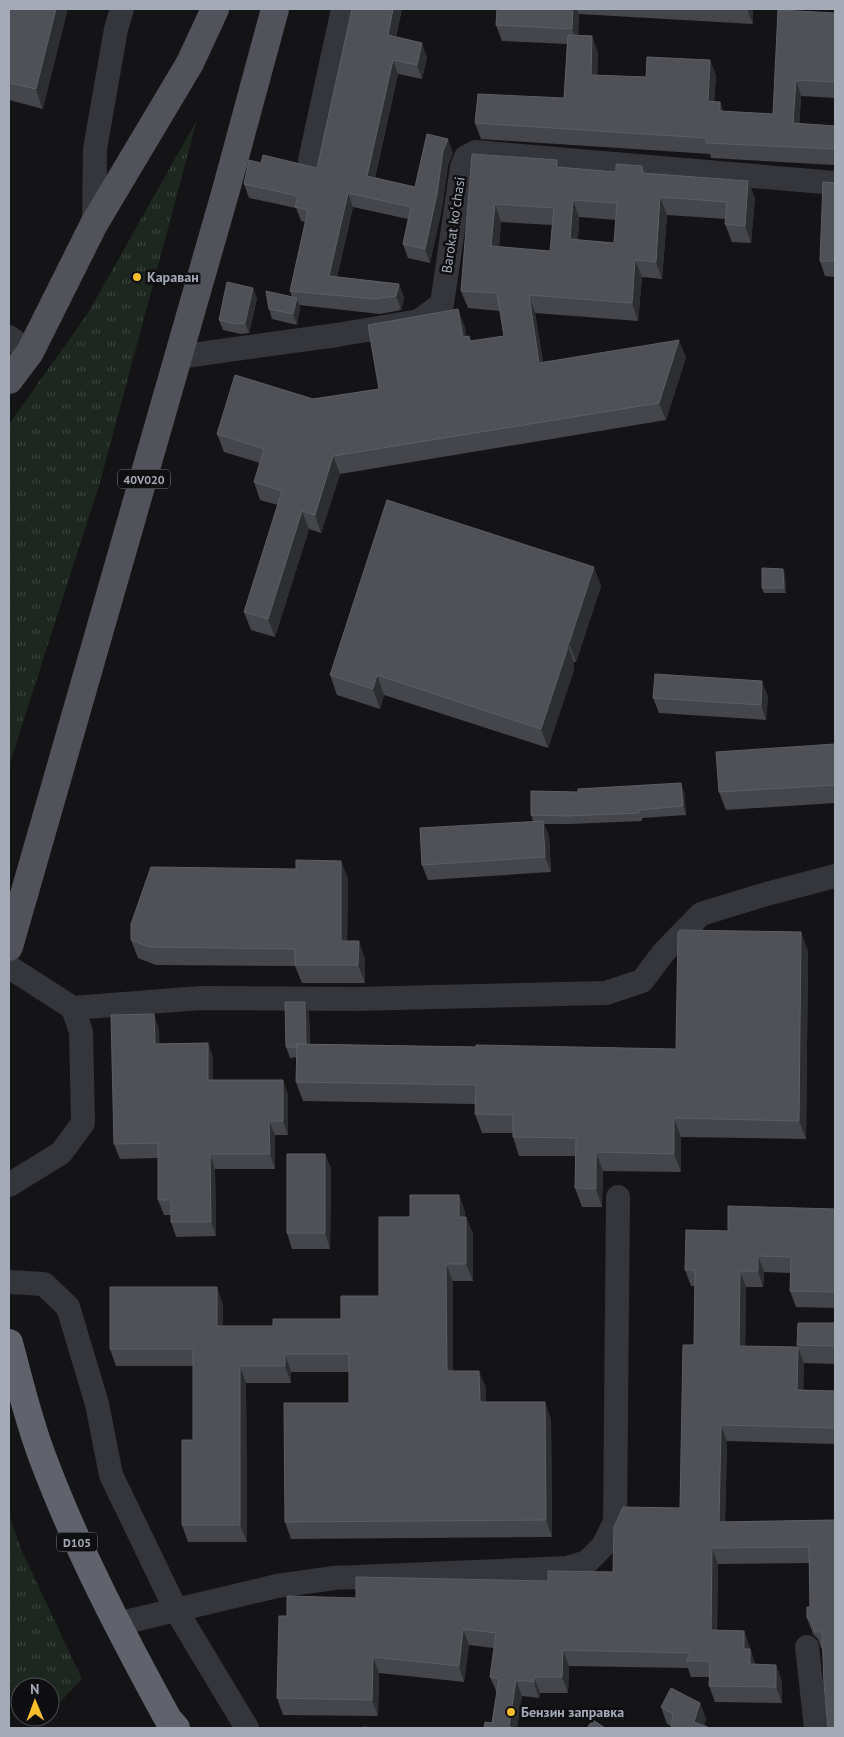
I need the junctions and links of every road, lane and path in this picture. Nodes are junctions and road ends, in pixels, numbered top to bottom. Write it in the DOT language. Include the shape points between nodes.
graph roads {
  1 [pos="122,9"];
  2 [pos="215,9"];
  3 [pos="275,9"];
  4 [pos="343,9"];
  5 [pos="310,160"];
  6 [pos="835,183"];
  7 [pos="94,224"];
  8 [pos="20,344"];
  9 [pos="178,357"];
  10 [pos="9,380"];
  11 [pos="835,876"];
  12 [pos="9,947"];
  13 [pos="9,967"];
  14 [pos="72,1008"];
  15 [pos="9,1184"];
  16 [pos="618,1197"];
  17 [pos="9,1282"];
  18 [pos="9,1343"];
  19 [pos="176,1610"];
  20 [pos="117,1624"];
  21 [pos="807,1647"];
  22 [pos="176,1728"];
  23 [pos="247,1728"];
  24 [pos="816,1728"];
  1 -- 7 [label="street" via="95,149"];
  2 -- 7 [label="main road" via="190,64"];
  3 -- 9 [label="main road, 40V020"];
  4 -- 5 [label="street"];
  6 -- 9 [label="street, Barokat koʻchasi" via="476,152 466,156 462,167 442,304 419,321 337,336"];
  7 -- 8 [label="main road"];
  8 -- 10 [label="main road"];
  9 -- 12 [label="main road, 40V020"];
  11 -- 14 [label="street" via="701,914 664,952 642,981 606,993 209,998"];
  13 -- 14 [label="street"];
  14 -- 15 [label="street" via="80,1032 83,1123 61,1152"];
  16 -- 19 [label="street" via="615,1522 603,1546 587,1562 567,1568 334,1578 277,1586"];
  17 -- 19 [label="street" via="44,1284 68,1307 97,1404 111,1475"];
  18 -- 20 [label="highway, D105" via="41,1454 77,1542"];
  19 -- 20 [label="street"];
  19 -- 23 [label="street"];
  20 -- 22 [label="highway, D105" via="168,1719"];
  21 -- 24 [label="street"];
}
